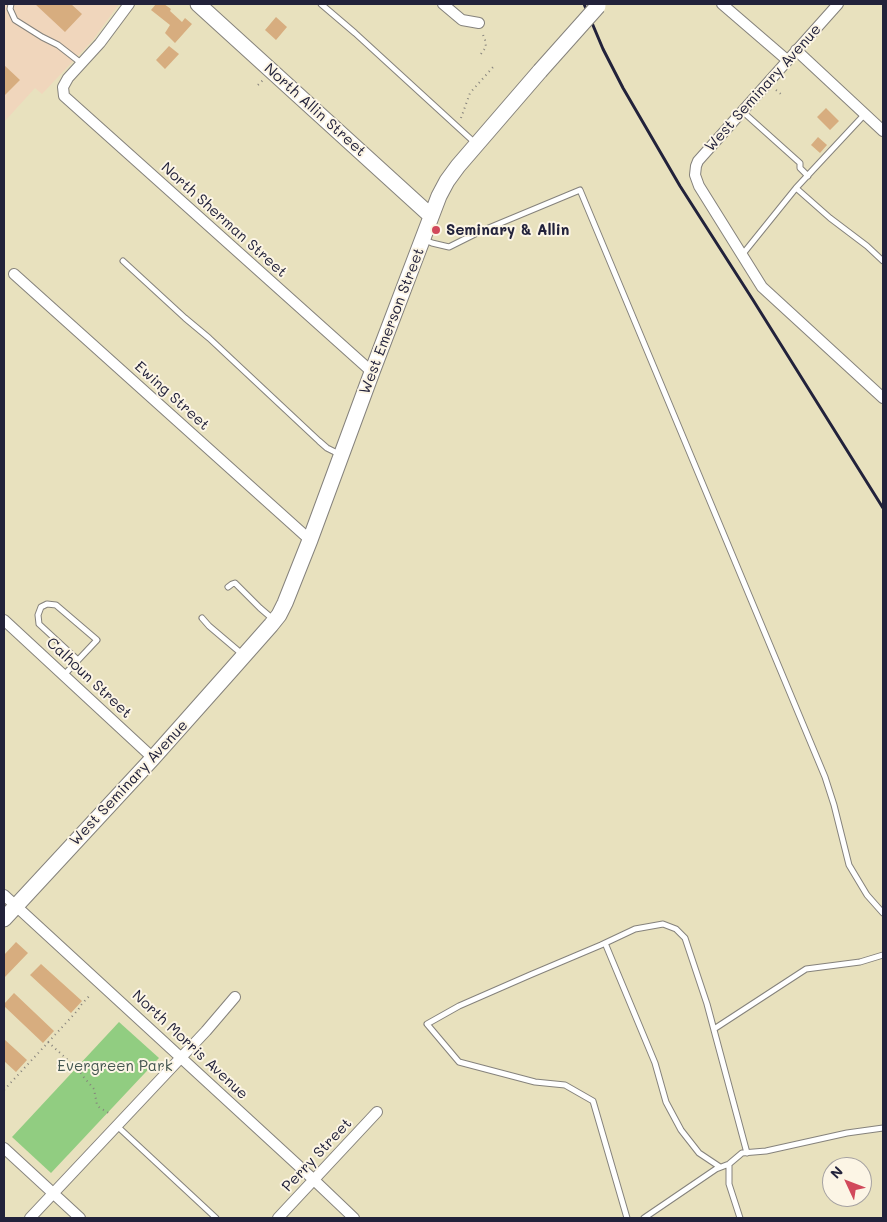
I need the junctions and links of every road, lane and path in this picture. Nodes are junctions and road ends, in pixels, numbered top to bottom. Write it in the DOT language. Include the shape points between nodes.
graph roads {
  1 [pos="11,4"];
  2 [pos="129,4"];
  3 [pos="198,4"];
  4 [pos="321,4"];
  5 [pos="443,4"];
  6 [pos="722,4"];
  7 [pos="599,5"];
  8 [pos="833,5"];
  9 [pos="479,23"];
  10 [pos="796,50"];
  11 [pos="480,54"];
  12 [pos="787,60"];
  13 [pos="81,63"];
  14 [pos="494,66"];
  15 [pos="776,90"];
  16 [pos="782,95"];
  17 [pos="742,111"];
  18 [pos="865,114"];
  19 [pos="459,123"];
  20 [pos="883,131"];
  21 [pos="477,144"];
  22 [pos="808,176"];
  23 [pos="796,188"];
  24 [pos="431,216"];
  25 [pos="423,239"];
  26 [pos="742,255"];
  27 [pos="883,261"];
  28 [pos="123,262"];
  29 [pos="14,274"];
  30 [pos="372,372"];
  31 [pos="883,398"];
  32 [pos="341,456"];
  33 [pos="310,540"];
  34 [pos="228,587"];
  35 [pos="202,618"];
  36 [pos="4,620"];
  37 [pos="274,621"];
  38 [pos="249,651"];
  39 [pos="78,660"];
  40 [pos="64,675"];
  41 [pos="153,758"];
  42 [pos="4,895"];
  43 [pos="16,906"];
  44 [pos="883,913"];
  45 [pos="4,919"];
  46 [pos="605,943"];
  47 [pos="883,955"];
  48 [pos="91,994"];
  49 [pos="235,997"];
  50 [pos="714,1030"];
  51 [pos="48,1042"];
  52 [pos="181,1058"];
  53 [pos="4,1090"];
  54 [pos="377,1112"];
  55 [pos="109,1113"];
  56 [pos="117,1126"];
  57 [pos="883,1128"];
  58 [pos="4,1148"];
  59 [pos="747,1153"];
  60 [pos="729,1164"];
  61 [pos="720,1167"];
  62 [pos="314,1180"];
  63 [pos="53,1194"];
  64 [pos="30,1218"];
  65 [pos="80,1218"];
  66 [pos="216,1218"];
  67 [pos="278,1218"];
  68 [pos="354,1218"];
  69 [pos="627,1218"];
  70 [pos="644,1218"];
  71 [pos="740,1218"];
  1 -- 13 [label="lane" via="15,20 58,45"];
  2 -- 13 [label="street"];
  3 -- 24 [label="street, North Allin Street"];
  4 -- 21 [label="lane"];
  5 -- 9 [label="street" via="462,20"];
  6 -- 12 [label="street"];
  7 -- 21 [label="street, West Emerson Street, bridge"];
  8 -- 10 [label="street, West Seminary Avenue"];
  9 -- 11 [label="path" via="486,47"];
  10 -- 12 [label="street, West Seminary Avenue"];
  10 -- 18 [label="street"];
  12 -- 17 [label="street, West Seminary Avenue"];
  13 -- 30 [label="street, North Sherman Street" via="62,87 64,96"];
  14 -- 19 [label="path" via="470,93"];
  15 -- 16 [label="path"];
  17 -- 22 [label="lane" via="800,163 800,168"];
  17 -- 26 [label="street, West Seminary Avenue" via="698,161 695,174 699,186"];
  18 -- 20 [label="street"];
  18 -- 22 [label="lane"];
  21 -- 24 [label="street, West Emerson Street" via="447,181"];
  22 -- 23 [label="lane"];
  23 -- 26 [label="lane"];
  23 -- 27 [label="lane"];
  24 -- 25 [label="street, West Emerson Street"];
  25 -- 30 [label="street, West Emerson Street"];
  25 -- 44 [label="lane" via="449,247 580,190 825,777 849,865 867,895"];
  26 -- 31 [label="street" via="762,287"];
  28 -- 32 [label="lane" via="319,441"];
  29 -- 33 [label="street, Ewing Street"];
  30 -- 32 [label="street, West Emerson Street"];
  32 -- 33 [label="street, West Emerson Street"];
  33 -- 37 [label="street, West Emerson Street" via="285,603"];
  34 -- 37 [label="lane" via="235,583"];
  35 -- 38 [label="lane" via="209,626"];
  36 -- 40 [label="street, Calhoun Street"];
  37 -- 38 [label="street, West Emerson Street"];
  38 -- 41 [label="street, West Seminary Avenue"];
  39 -- 39 [label="lane" via="97,640 56,605 41,607 39,624"];
  39 -- 40 [label="lane"];
  40 -- 41 [label="street, Calhoun Street"];
  41 -- 43 [label="street, West Seminary Avenue"];
  42 -- 43 [label="street, North Morris Avenue"];
  43 -- 45 [label="street, West Seminary Avenue"];
  43 -- 52 [label="street, North Morris Avenue"];
  46 -- 50 [label="lane" via="635,929 664,924 676,929 685,938"];
  46 -- 61 [label="lane" via="655,1063 666,1102 680,1130 699,1153"];
  46 -- 69 [label="lane" via="459,1006 427,1024 459,1062 535,1082 565,1085 593,1101"];
  47 -- 50 [label="lane" via="860,962 806,969"];
  48 -- 51 [label="path"];
  49 -- 52 [label="street"];
  50 -- 59 [label="lane"];
  51 -- 53 [label="path"];
  51 -- 55 [label="path" via="80,1071 94,1089 97,1105"];
  52 -- 56 [label="street"];
  52 -- 62 [label="street, North Morris Avenue"];
  54 -- 62 [label="street, Perry Street"];
  56 -- 63 [label="street"];
  56 -- 66 [label="lane"];
  57 -- 59 [label="lane"];
  58 -- 63 [label="street"];
  59 -- 60 [label="lane" via="742,1153"];
  60 -- 61 [label="lane"];
  60 -- 71 [label="lane" via="729,1184"];
  61 -- 70 [label="lane"];
  62 -- 67 [label="street, Perry Street"];
  62 -- 68 [label="street, North Morris Avenue"];
  63 -- 64 [label="street"];
  63 -- 65 [label="street"];
}
